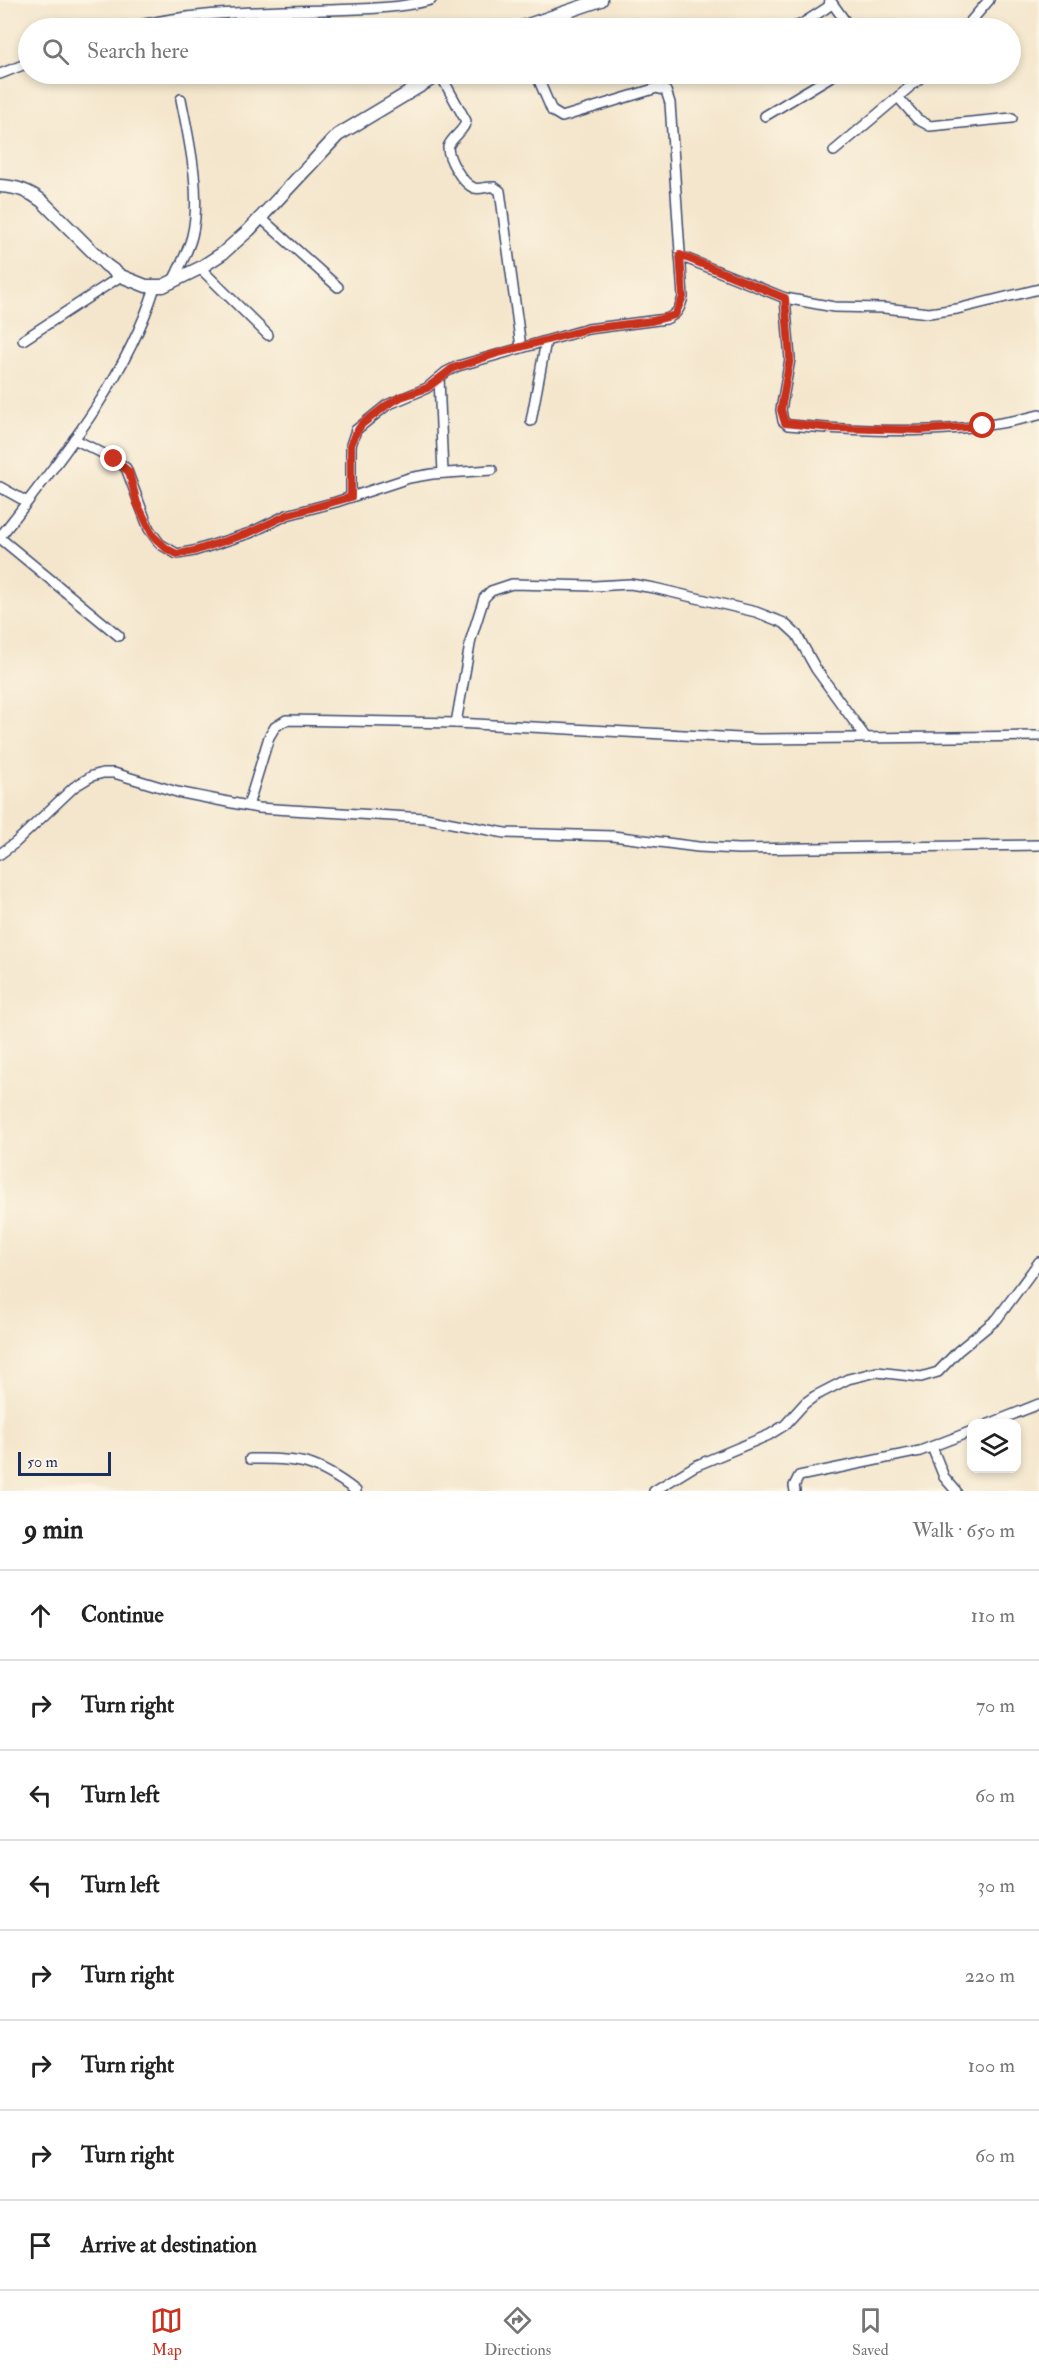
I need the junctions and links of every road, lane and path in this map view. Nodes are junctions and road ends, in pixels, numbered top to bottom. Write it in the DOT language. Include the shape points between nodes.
graph roads {
  1 [pos="431,0"];
  2 [pos="602,0"];
  3 [pos="830,0"];
  4 [pos="989,0"];
  5 [pos="411,2"];
  6 [pos="189,18"];
  7 [pos="549,18"];
  8 [pos="812,18"];
  9 [pos="843,18"];
  10 [pos="974,18"];
  11 [pos="18,66"];
  12 [pos="1,71"];
  13 [pos="423,84"];
  14 [pos="446,84"];
  15 [pos="540,84"];
  16 [pos="818,84"];
  17 [pos="913,84"];
  18 [pos="898,97"];
  19 [pos="181,99"];
  20 [pos="765,116"];
  21 [pos="1012,118"];
  22 [pos="834,151"];
  23 [pos="0,186"];
  24 [pos="261,218"];
  25 [pos="680,255"];
  26 [pos="200,268"];
  27 [pos="121,276"];
  28 [pos="172,283"];
  29 [pos="155,287"];
  30 [pos="338,287"];
  31 [pos="1039,289"];
  32 [pos="785,298"];
  33 [pos="268,335"];
  34 [pos="22,340"];
  35 [pos="546,340"];
  36 [pos="521,347"];
  37 [pos="440,378"];
  38 [pos="1039,416"];
  39 [pos="531,421"];
  40 [pos="74,439"];
  41 [pos="492,470"];
  42 [pos="443,473"];
  43 [pos="0,487"];
  44 [pos="351,497"];
  45 [pos="27,502"];
  46 [pos="0,538"];
  47 [pos="118,636"];
  48 [pos="456,723"];
  49 [pos="1039,736"];
  50 [pos="866,738"];
  51 [pos="248,806"];
  52 [pos="1039,845"];
  53 [pos="0,854"];
  54 [pos="1039,1262"];
  55 [pos="1039,1404"];
  56 [pos="1002,1419"];
  57 [pos="967,1433"];
  58 [pos="932,1447"];
  59 [pos="250,1459"];
  60 [pos="356,1491"];
  61 [pos="654,1491"];
  62 [pos="795,1491"];
  63 [pos="956,1491"];
  1 -- 5 [label="street"];
  2 -- 7 [label="street"];
  3 -- 8 [label="street" via="829,6"];
  3 -- 9 [label="street"];
  4 -- 10 [label="street"];
  5 -- 6 [label="street"];
  11 -- 12 [label="street"];
  13 -- 24 [label="street" via="339,135"];
  14 -- 36 [label="street" via="466,121 450,142 452,161 469,185 500,191"];
  15 -- 25 [label="street" via="552,111 562,117 657,88 666,91 673,127"];
  16 -- 20 [label="street"];
  17 -- 18 [label="street"];
  18 -- 21 [label="street" via="917,119 930,126"];
  18 -- 22 [label="street"];
  19 -- 28 [label="street" via="193,164 194,221 192,237"];
  23 -- 27 [label="street" via="17,188 42,201"];
  24 -- 26 [label="street"];
  24 -- 30 [label="street"];
  25 -- 32 [label="street"];
  25 -- 35 [label="street" via="683,297 675,315"];
  26 -- 28 [label="street"];
  26 -- 33 [label="street"];
  27 -- 29 [label="street"];
  27 -- 34 [label="street"];
  28 -- 29 [label="street"];
  29 -- 40 [label="street" via="134,340"];
  31 -- 32 [label="street" via="923,314 834,307"];
  32 -- 38 [label="street" via="790,358 781,410 788,425 921,430 983,426"];
  35 -- 36 [label="street"];
  35 -- 39 [label="street"];
  36 -- 37 [label="street" via="458,366"];
  37 -- 42 [label="street"];
  37 -- 44 [label="street" via="427,388 387,405 356,430 351,445"];
  40 -- 44 [label="street" via="126,468 149,529 160,544 177,554"];
  40 -- 45 [label="street"];
  41 -- 42 [label="street"];
  42 -- 44 [label="street" via="409,478"];
  43 -- 45 [label="street"];
  45 -- 46 [label="street"];
  46 -- 47 [label="street"];
  48 -- 50 [label="street" via="759,739"];
  48 -- 50 [label="street" via="471,639 484,598 491,591 512,584 630,584 756,612 784,623 797,634 816,669"];
  48 -- 51 [label="street" via="286,720 269,737"];
  49 -- 50 [label="street"];
  51 -- 52 [label="street" via="425,818 506,833 613,836 698,847"];
  51 -- 53 [label="street" via="103,773 74,787"];
  54 -- 61 [label="street" via="997,1319 938,1372 921,1377 877,1372 848,1379 805,1403 785,1425 769,1435 695,1466"];
  55 -- 56 [label="street"];
  57 -- 58 [label="street"];
  58 -- 62 [label="street" via="799,1476"];
  58 -- 63 [label="street" via="944,1477"];
  59 -- 60 [label="street" via="307,1462 330,1472"];
}
